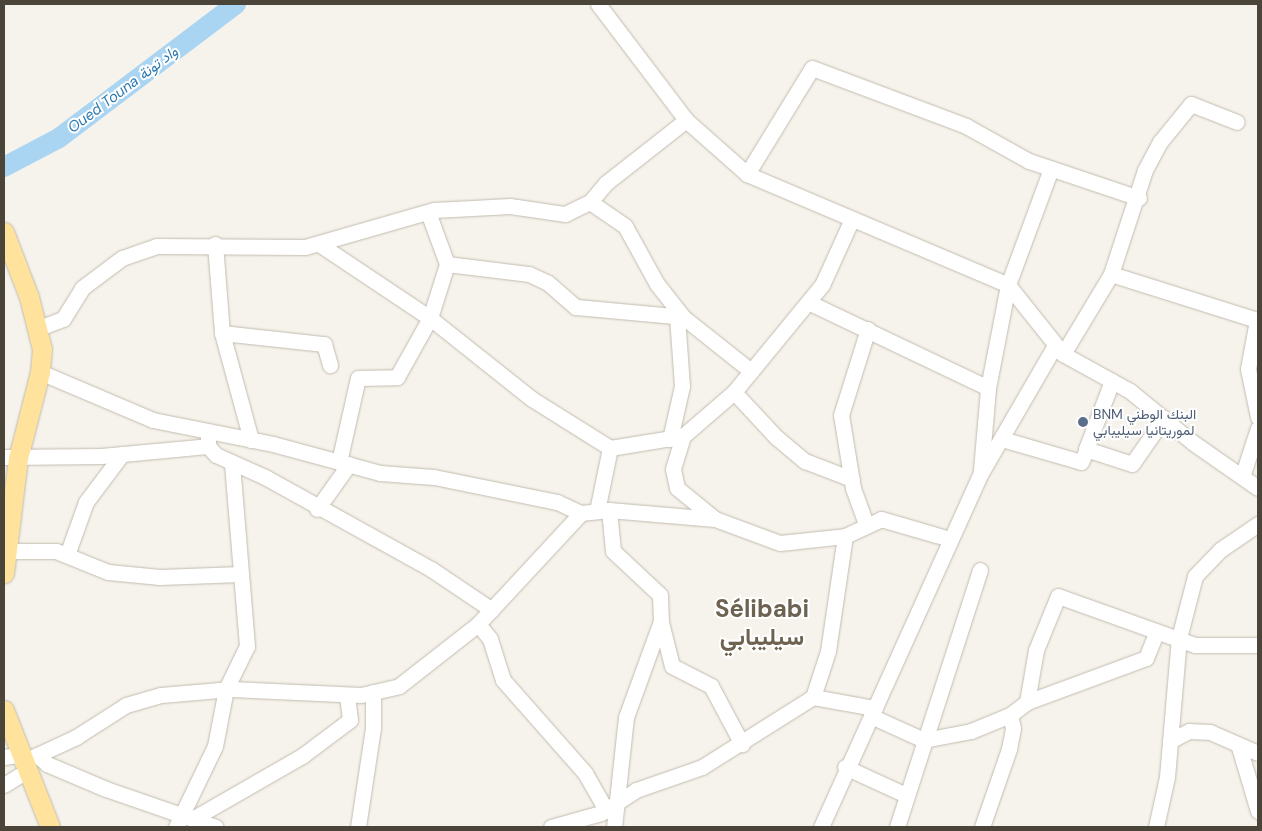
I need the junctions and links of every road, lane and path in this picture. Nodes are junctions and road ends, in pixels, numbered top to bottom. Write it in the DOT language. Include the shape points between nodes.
graph roads {
  1 [pos="598,4"];
  2 [pos="686,120"];
  3 [pos="1238,122"];
  4 [pos="1051,168"];
  5 [pos="747,174"];
  6 [pos="1139,198"];
  7 [pos="590,202"];
  8 [pos="428,212"];
  9 [pos="851,221"];
  10 [pos="4,232"];
  11 [pos="215,244"];
  12 [pos="319,244"];
  13 [pos="447,264"];
  14 [pos="1111,274"];
  15 [pos="1008,285"];
  16 [pos="810,303"];
  17 [pos="680,317"];
  18 [pos="430,318"];
  19 [pos="39,328"];
  20 [pos="868,329"];
  21 [pos="222,333"];
  22 [pos="1059,350"];
  23 [pos="330,365"];
  24 [pos="751,371"];
  25 [pos="40,372"];
  26 [pos="1112,381"];
  27 [pos="988,388"];
  28 [pos="734,392"];
  29 [pos="1258,416"];
  30 [pos="1164,418"];
  31 [pos="1258,428"];
  32 [pos="677,437"];
  33 [pos="208,439"];
  34 [pos="1002,439"];
  35 [pos="251,440"];
  36 [pos="610,448"];
  37 [pos="1087,450"];
  38 [pos="122,454"];
  39 [pos="11,458"];
  40 [pos="344,463"];
  41 [pos="232,464"];
  42 [pos="981,473"];
  43 [pos="1243,474"];
  44 [pos="852,479"];
  45 [pos="1258,488"];
  46 [pos="318,509"];
  47 [pos="603,511"];
  48 [pos="581,513"];
  49 [pos="715,519"];
  50 [pos="866,524"];
  51 [pos="1258,524"];
  52 [pos="845,536"];
  53 [pos="950,540"];
  54 [pos="7,551"];
  55 [pos="67,555"];
  56 [pos="980,570"];
  57 [pos="4,573"];
  58 [pos="241,574"];
  59 [pos="492,610"];
  60 [pos="661,621"];
  61 [pos="478,624"];
  62 [pos="1156,633"];
  63 [pos="1179,638"];
  64 [pos="1258,645"];
  65 [pos="226,689"];
  66 [pos="373,692"];
  67 [pos="347,695"];
  68 [pos="813,697"];
  69 [pos="1027,702"];
  70 [pos="4,710"];
  71 [pos="874,712"];
  72 [pos="1010,715"];
  73 [pos="350,720"];
  74 [pos="373,728"];
  75 [pos="924,740"];
  76 [pos="1170,741"];
  77 [pos="742,744"];
  78 [pos="1239,746"];
  79 [pos="1258,753"];
  80 [pos="18,754"];
  81 [pos="846,767"];
  82 [pos="4,785"];
  83 [pos="906,795"];
  84 [pos="611,807"];
  85 [pos="1258,811"];
  86 [pos="190,816"];
  87 [pos="1160,826"];
  88 [pos="50,827"];
  89 [pos="176,827"];
  90 [pos="216,827"];
  91 [pos="358,827"];
  92 [pos="552,827"];
  93 [pos="614,827"];
  94 [pos="821,827"];
  95 [pos="897,827"];
  96 [pos="982,827"];
  1 -- 2 [label="street"];
  2 -- 5 [label="street"];
  2 -- 7 [label="street" via="606,182"];
  3 -- 6 [label="street" via="1191,104 1160,142 1145,170"];
  4 -- 5 [label="street" via="966,126 812,68"];
  4 -- 6 [label="street"];
  4 -- 15 [label="street"];
  5 -- 9 [label="street"];
  6 -- 14 [label="street"];
  7 -- 8 [label="street" via="565,214 510,206"];
  7 -- 17 [label="street" via="625,226 657,284"];
  8 -- 12 [label="street"];
  8 -- 13 [label="street"];
  9 -- 15 [label="street"];
  9 -- 16 [label="street"];
  10 -- 19 [label="main road"];
  11 -- 12 [label="street"];
  11 -- 19 [label="street" via="157,246 122,258 82,288 63,319"];
  11 -- 21 [label="street"];
  12 -- 18 [label="street"];
  13 -- 17 [label="street" via="529,274 548,283 576,307"];
  13 -- 18 [label="street"];
  14 -- 22 [label="street"];
  14 -- 29 [label="street" via="1258,320 1248,369"];
  15 -- 22 [label="street"];
  15 -- 27 [label="street"];
  16 -- 20 [label="street"];
  16 -- 24 [label="street"];
  17 -- 24 [label="street"];
  17 -- 32 [label="street" via="682,386"];
  18 -- 36 [label="street" via="532,399"];
  18 -- 40 [label="street" via="396,377 358,378"];
  19 -- 25 [label="main road"];
  20 -- 27 [label="street"];
  20 -- 44 [label="street" via="842,415"];
  21 -- 23 [label="street" via="324,344"];
  21 -- 35 [label="street"];
  22 -- 26 [label="street"];
  22 -- 34 [label="street"];
  24 -- 28 [label="street"];
  25 -- 33 [label="street" via="153,420"];
  25 -- 39 [label="main road"];
  26 -- 30 [label="street"];
  26 -- 37 [label="street"];
  27 -- 42 [label="street"];
  28 -- 32 [label="street"];
  28 -- 44 [label="street" via="776,437 805,461"];
  30 -- 37 [label="street" via="1132,464"];
  30 -- 43 [label="street" via="1192,442"];
  31 -- 43 [label="street"];
  32 -- 36 [label="street"];
  32 -- 49 [label="street" via="673,469 677,488"];
  33 -- 35 [label="street"];
  33 -- 38 [label="street"];
  33 -- 41 [label="street"];
  34 -- 37 [label="street" via="1081,462"];
  34 -- 42 [label="street"];
  35 -- 40 [label="street"];
  36 -- 47 [label="street"];
  38 -- 39 [label="street"];
  38 -- 55 [label="street" via="86,502"];
  39 -- 54 [label="main road"];
  40 -- 46 [label="street"];
  40 -- 48 [label="street" via="557,502"];
  41 -- 46 [label="street" via="265,477"];
  41 -- 58 [label="street"];
  42 -- 53 [label="street"];
  43 -- 45 [label="street"];
  44 -- 50 [label="street"];
  46 -- 59 [label="street" via="431,569"];
  47 -- 48 [label="street"];
  47 -- 49 [label="street"];
  47 -- 60 [label="street" via="613,552 660,595"];
  48 -- 59 [label="street"];
  49 -- 52 [label="street" via="780,543"];
  50 -- 52 [label="street"];
  50 -- 53 [label="street" via="881,519"];
  51 -- 63 [label="street" via="1220,550 1196,576"];
  52 -- 68 [label="street" via="828,651"];
  53 -- 71 [label="street"];
  54 -- 55 [label="street"];
  54 -- 57 [label="main road"];
  55 -- 58 [label="street" via="108,572 160,577"];
  56 -- 75 [label="street"];
  58 -- 65 [label="street" via="247,646"];
  59 -- 61 [label="street"];
  60 -- 77 [label="street" via="672,666 711,686"];
  60 -- 84 [label="street" via="626,717"];
  61 -- 66 [label="street" via="399,686"];
  61 -- 84 [label="street" via="490,639 503,680"];
  62 -- 63 [label="street"];
  62 -- 69 [label="street" via="1146,658"];
  62 -- 69 [label="street" via="1058,596 1036,650"];
  63 -- 64 [label="street" via="1195,645"];
  63 -- 76 [label="street"];
  65 -- 67 [label="street"];
  65 -- 80 [label="street" via="161,696 126,705"];
  65 -- 86 [label="street" via="215,746"];
  66 -- 67 [label="street"];
  66 -- 74 [label="street"];
  67 -- 73 [label="street"];
  68 -- 71 [label="street"];
  68 -- 77 [label="street"];
  69 -- 72 [label="street"];
  70 -- 80 [label="main road"];
  71 -- 75 [label="street"];
  71 -- 81 [label="street"];
  72 -- 75 [label="street" via="971,731"];
  72 -- 96 [label="street" via="1013,728 1009,749"];
  73 -- 74 [label="street"];
  73 -- 86 [label="street" via="302,756"];
  74 -- 91 [label="street"];
  75 -- 83 [label="street"];
  76 -- 78 [label="street" via="1189,731 1210,732"];
  76 -- 87 [label="street"];
  77 -- 84 [label="street" via="702,767 636,790"];
  78 -- 79 [label="street"];
  78 -- 85 [label="street"];
  80 -- 82 [label="street"];
  80 -- 86 [label="street" via="106,789"];
  80 -- 88 [label="main road"];
  81 -- 83 [label="street"];
  81 -- 94 [label="street"];
  83 -- 95 [label="street"];
  84 -- 92 [label="street"];
  84 -- 93 [label="street"];
  86 -- 89 [label="street"];
  86 -- 90 [label="street"];
}
